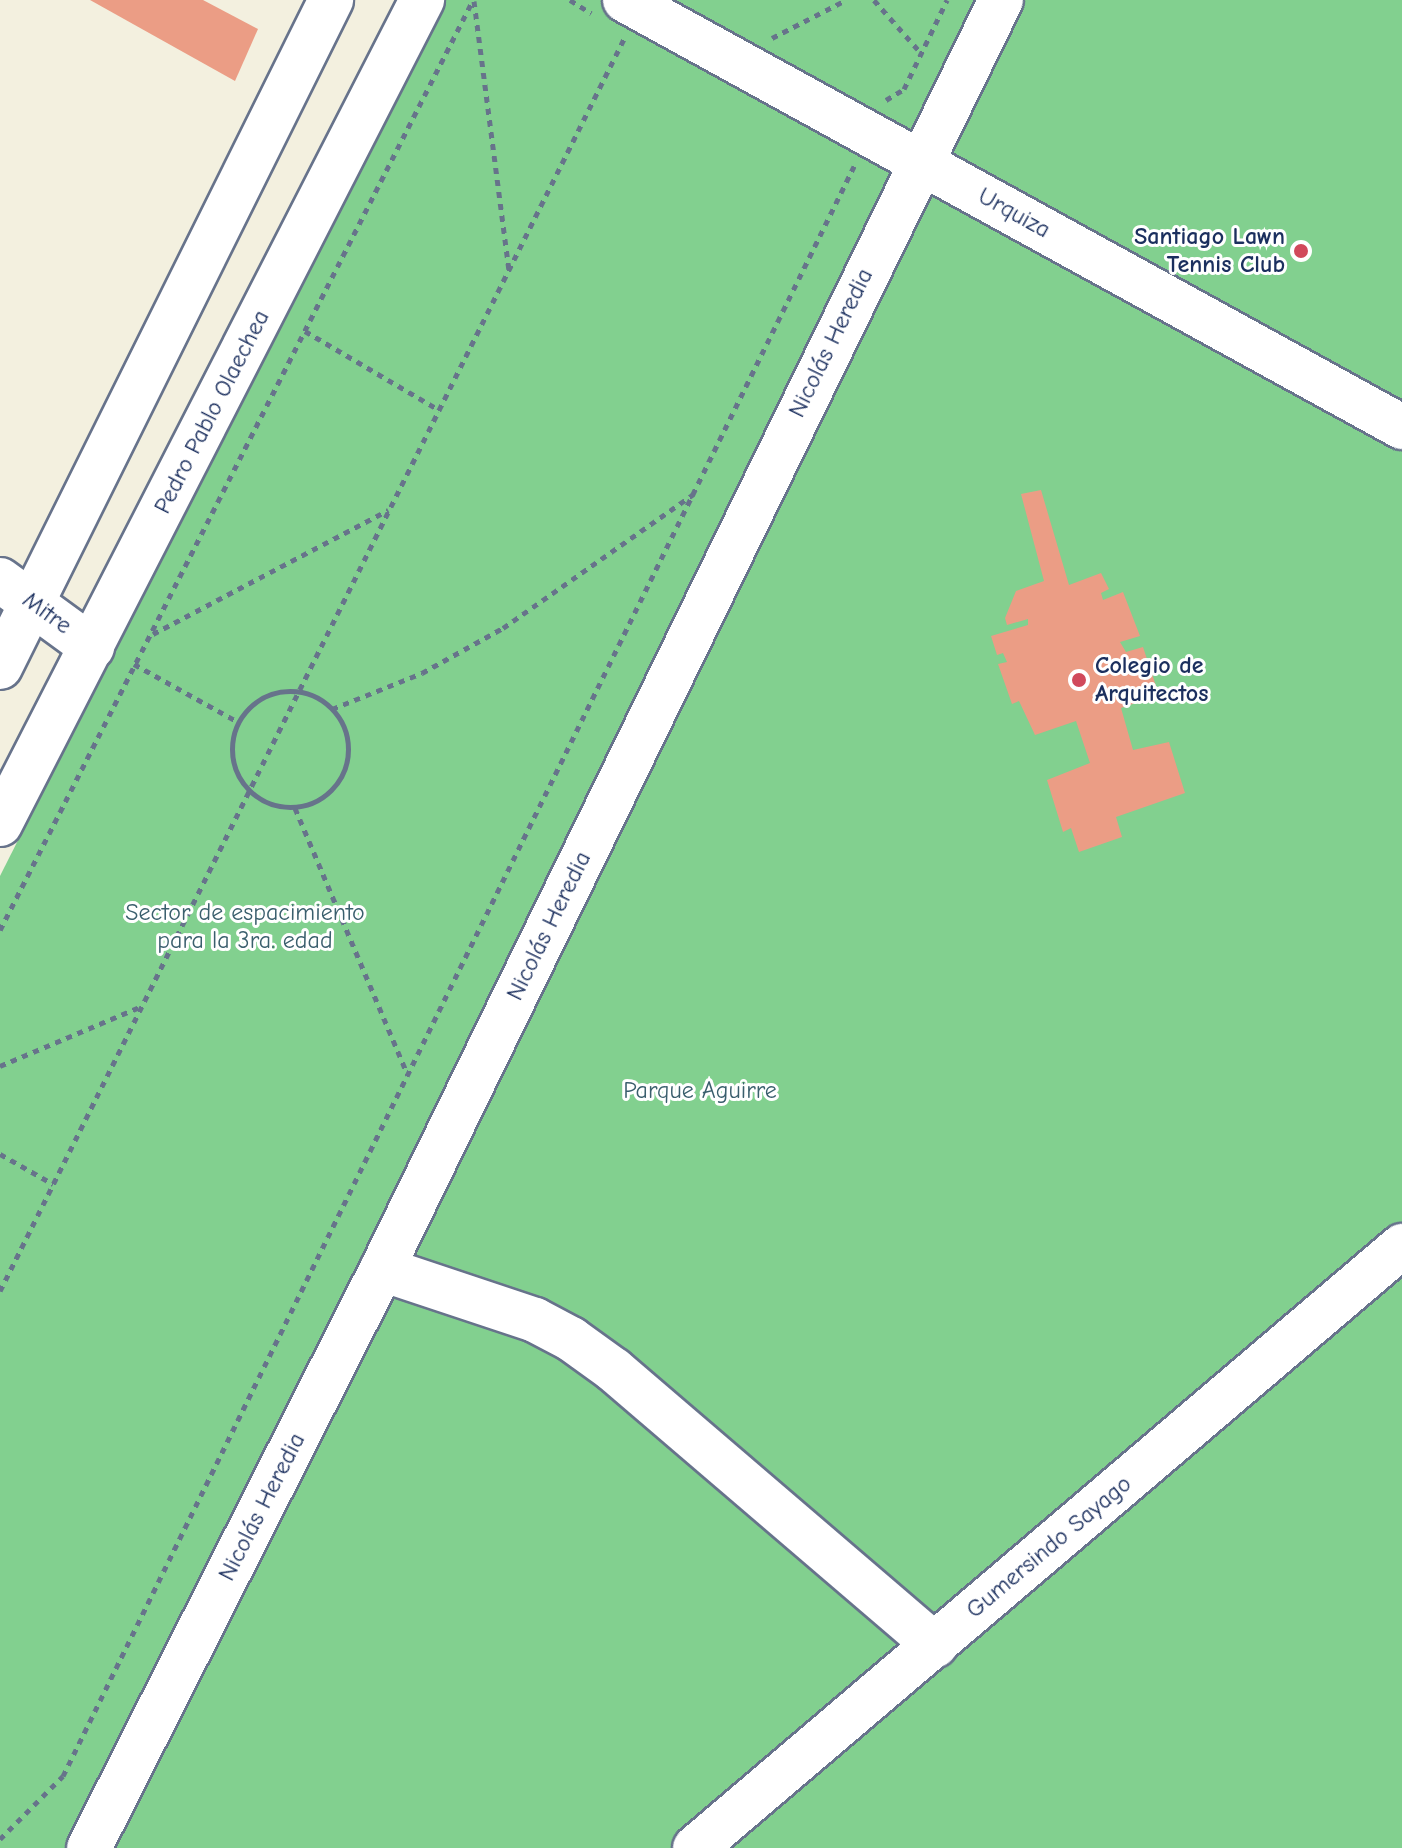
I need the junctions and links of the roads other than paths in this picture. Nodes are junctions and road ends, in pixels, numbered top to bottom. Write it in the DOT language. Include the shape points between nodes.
graph roads {
  1 [pos="331,0"];
  2 [pos="422,0"];
  3 [pos="1001,0"];
  4 [pos="626,16"];
  5 [pos="919,161"];
  6 [pos="1402,427"];
  7 [pos="16,591"];
  8 [pos="92,647"];
  9 [pos="0,667"];
  10 [pos="0,824"];
  11 [pos="1402,1246"];
  12 [pos="382,1269"];
  13 [pos="935,1645"];
  14 [pos="89,1848"];
  15 [pos="695,1848"];
  1 -- 7 [label="street"];
  2 -- 8 [label="street, Pedro Pablo Olaechea"];
  3 -- 5 [label="street, Nicolás Heredia"];
  4 -- 5 [label="street, Urquiza" via="876,111"];
  5 -- 6 [label="street, Urquiza"];
  5 -- 12 [label="street, Nicolás Heredia"];
  7 -- 8 [label="street, Mitre"];
  7 -- 9 [label="street"];
  8 -- 10 [label="street, Pedro Pablo Olaechea"];
  11 -- 13 [label="street, Gumersindo Sayago"];
  12 -- 13 [label="street" via="535,1320 582,1347"];
  12 -- 14 [label="street, Nicolás Heredia"];
  13 -- 15 [label="street, Gumersindo Sayago"];
}
